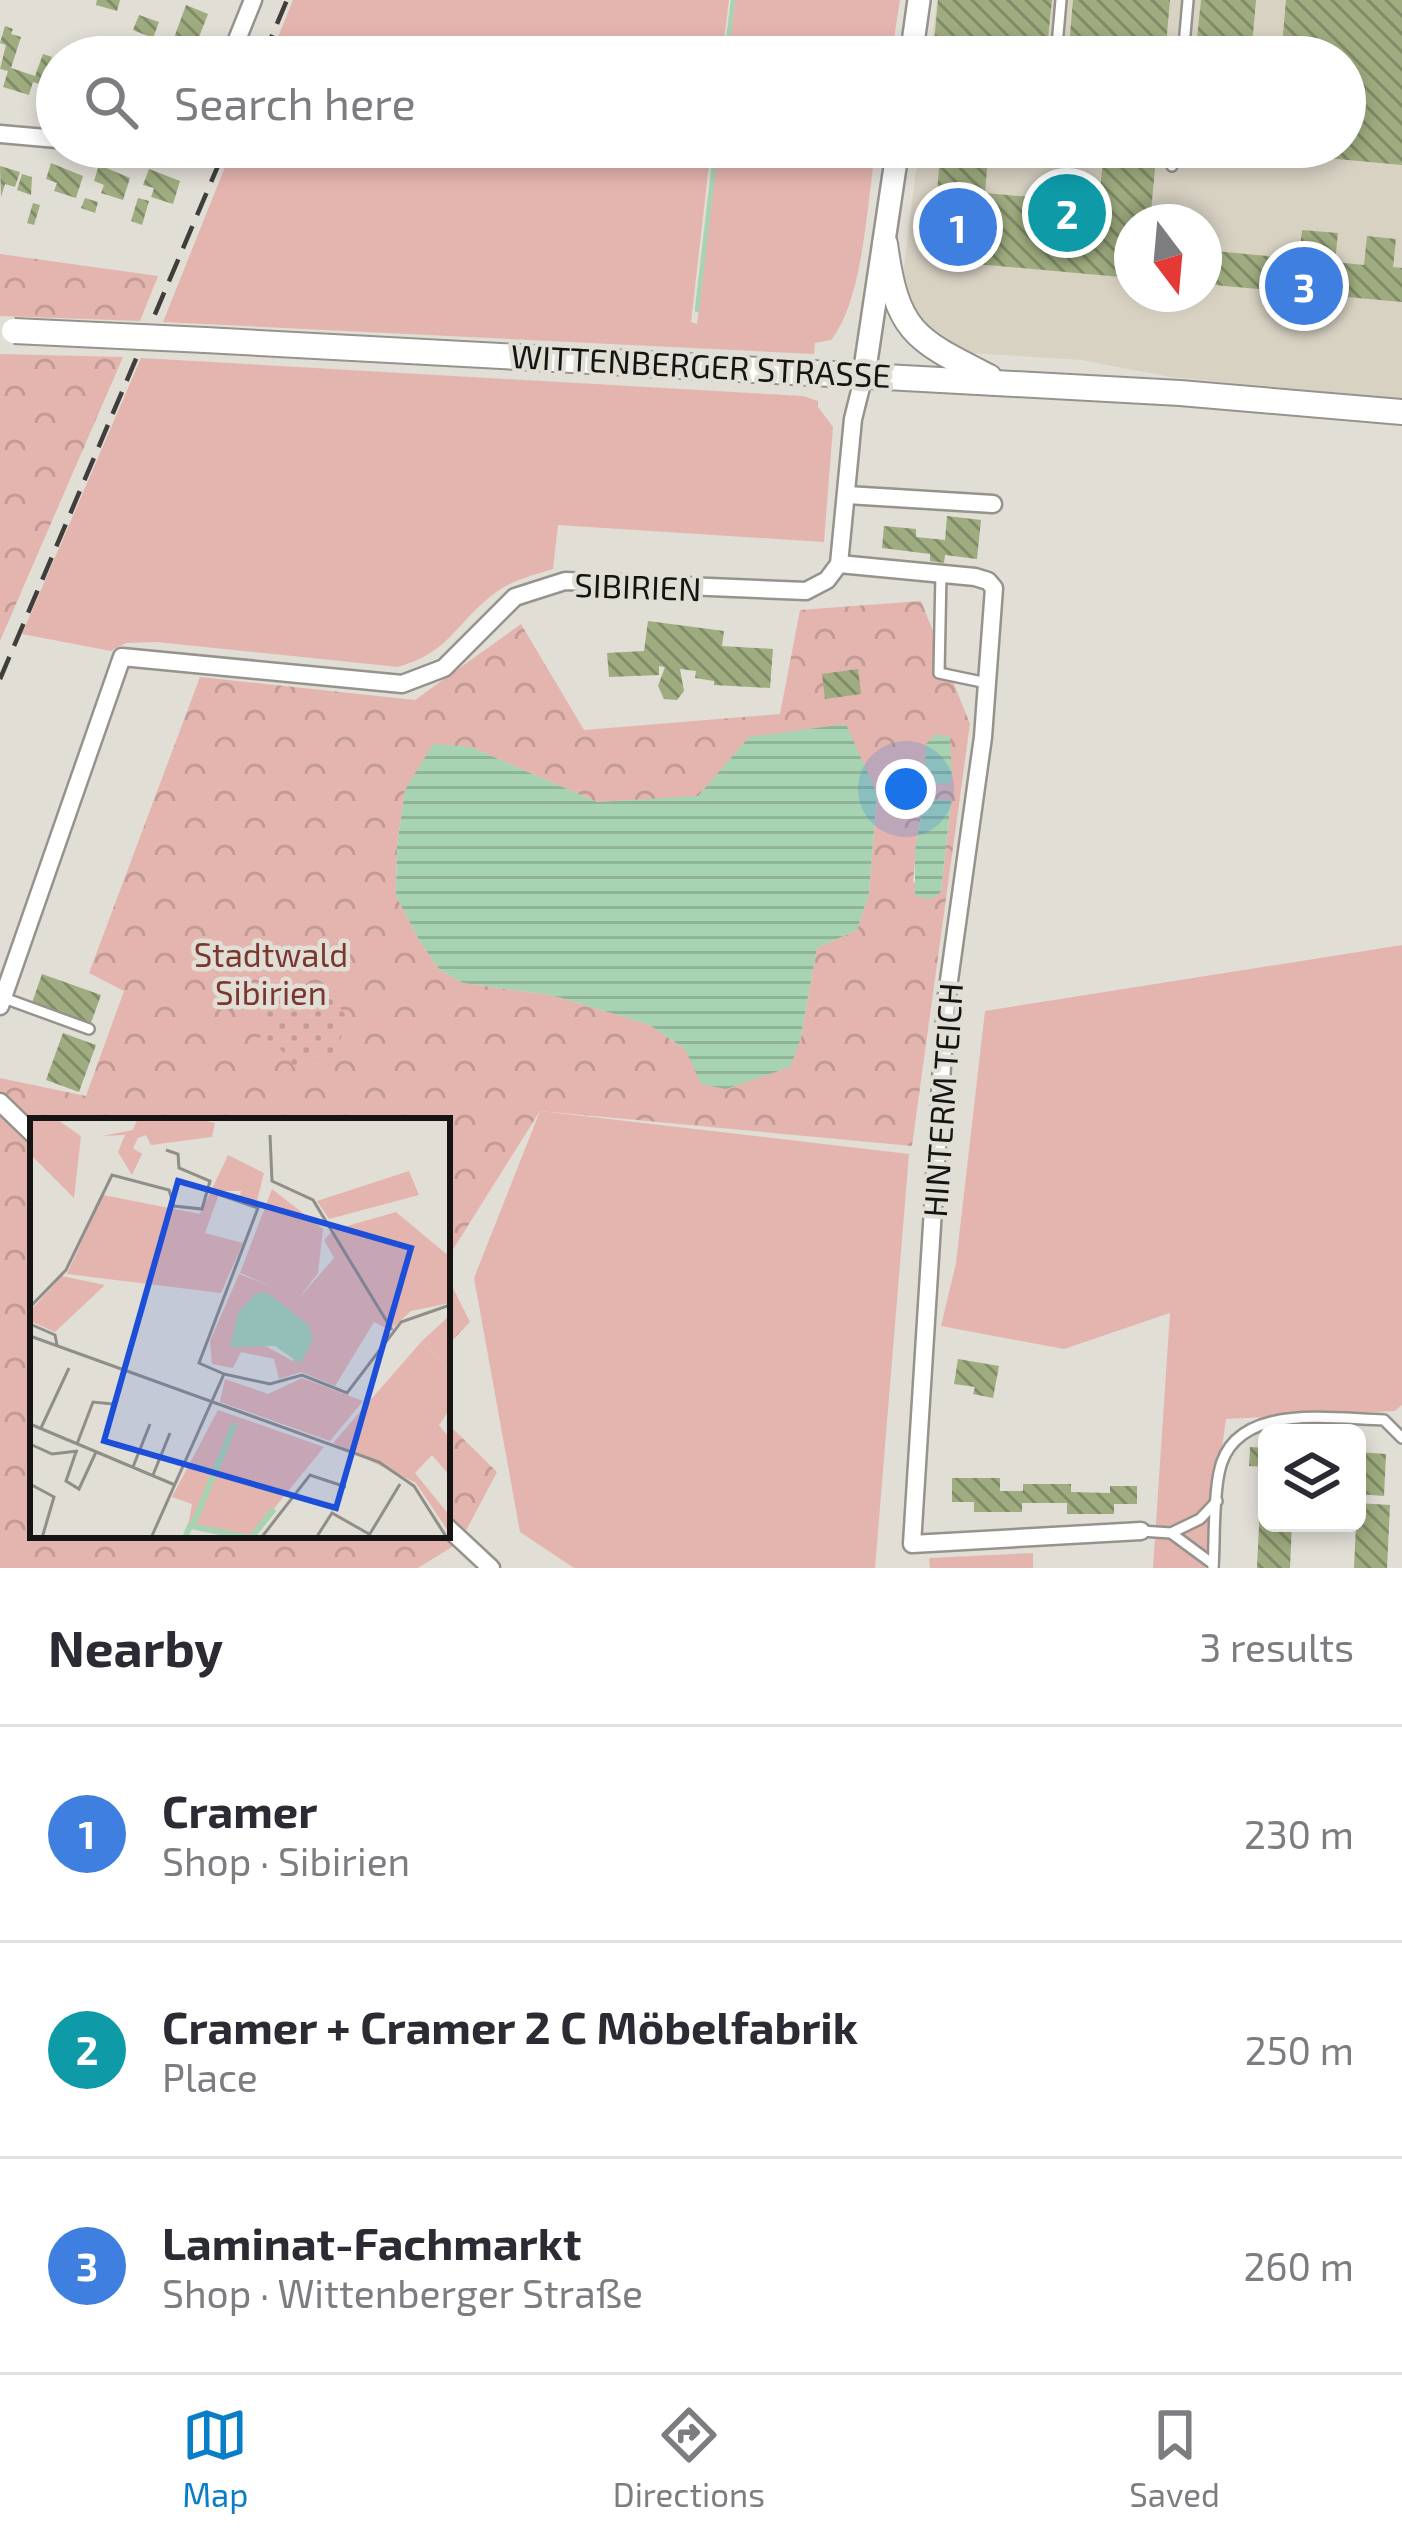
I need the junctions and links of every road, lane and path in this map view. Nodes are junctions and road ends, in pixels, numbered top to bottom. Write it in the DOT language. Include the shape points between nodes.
graph roads {
  1 [pos="253,0"];
  2 [pos="919,0"];
  3 [pos="1061,0"];
  4 [pos="1188,0"];
  5 [pos="238,36"];
  6 [pos="914,36"];
  7 [pos="1058,36"];
  8 [pos="1185,36"];
  9 [pos="0,134"];
  10 [pos="36,137"];
  11 [pos="895,168"];
  12 [pos="885,244"];
  13 [pos="7,330"];
  14 [pos="864,375"];
  15 [pos="1002,383"];
  16 [pos="1402,412"];
  17 [pos="847,495"];
  18 [pos="993,504"];
  19 [pos="839,563"];
  20 [pos="941,573"];
  21 [pos="987,683"];
  22 [pos="2,1001"];
  23 [pos="89,1029"];
  24 [pos="0,1102"];
  25 [pos="30,1131"];
  26 [pos="1402,1438"];
  27 [pos="1217,1501"];
  28 [pos="450,1530"];
  29 [pos="1141,1531"];
  30 [pos="1171,1533"];
  31 [pos="1213,1566"];
  32 [pos="491,1568"];
  1 -- 5 [label="street"];
  2 -- 6 [label="street"];
  3 -- 7 [label="lane"];
  4 -- 8 [label="lane"];
  9 -- 10 [label="street"];
  11 -- 12 [label="street"];
  12 -- 14 [label="street"];
  12 -- 15 [label="main road" via="898,309 911,329"];
  13 -- 14 [label="main road, WITTENBERGER STRASSE, bridge"];
  14 -- 15 [label="main road, WITTENBERGER STRASSE"];
  14 -- 17 [label="street"];
  15 -- 16 [label="main road, WITTENBERGER STRASSE"];
  17 -- 18 [label="street"];
  17 -- 19 [label="street"];
  19 -- 20 [label="street, HINTERM TEICH"];
  19 -- 22 [label="street, SIBIRIEN" via="806,591 565,581 515,597 444,668 402,684 122,657"];
  20 -- 21 [label="lane" via="939,673"];
  20 -- 21 [label="street, HINTERM TEICH" via="994,588"];
  21 -- 29 [label="street, HINTERM TEICH" via="946,1002 912,1544"];
  22 -- 23 [label="lane"];
  24 -- 25 [label="street"];
  26 -- 27 [label="lane" via="1384,1420 1255,1426 1226,1450"];
  27 -- 30 [label="lane"];
  27 -- 31 [label="lane"];
  28 -- 32 [label="street"];
  29 -- 30 [label="lane"];
  30 -- 31 [label="lane"];
}
